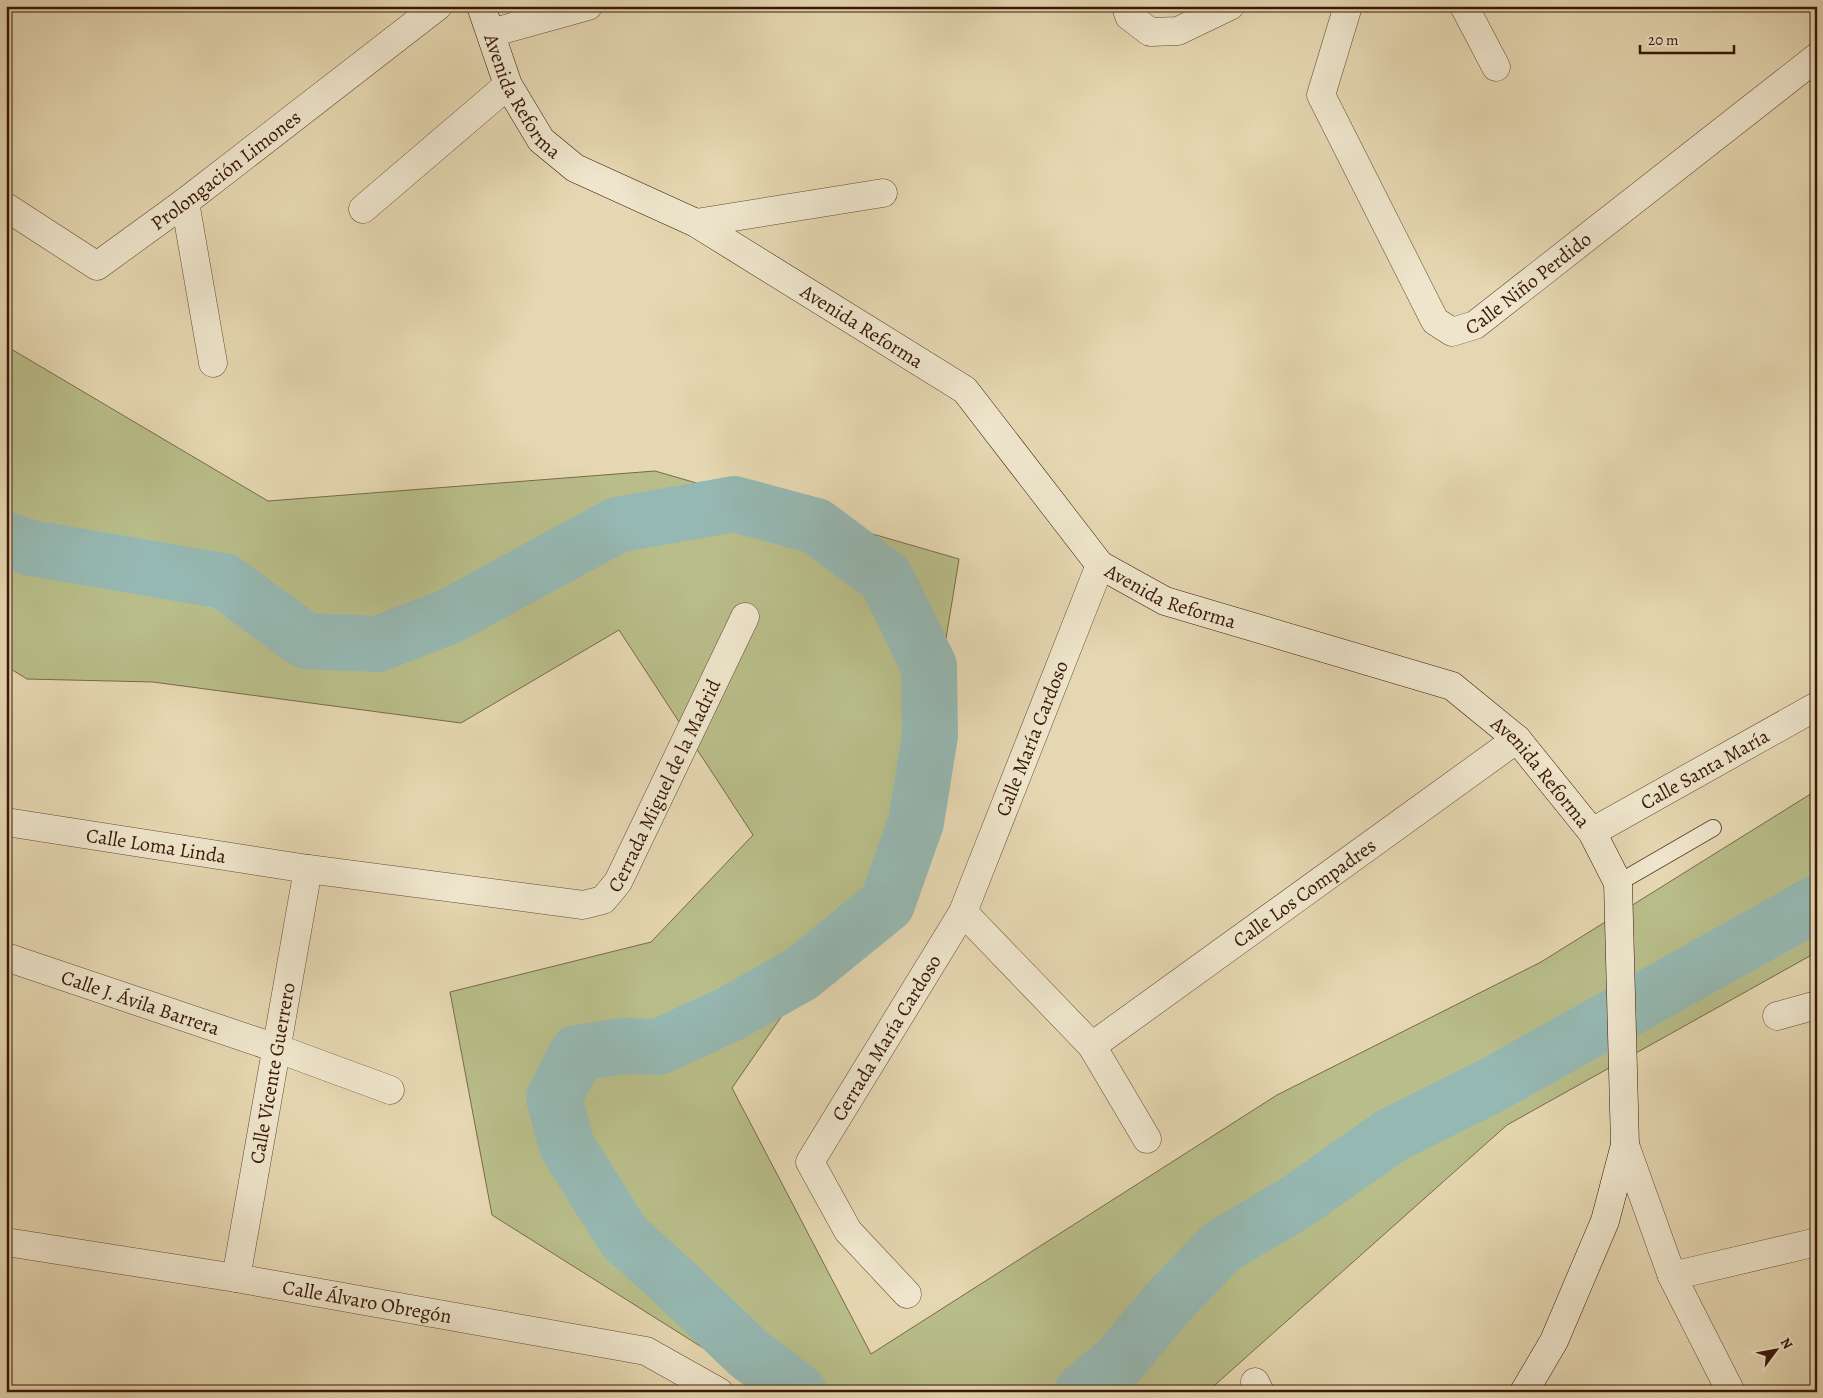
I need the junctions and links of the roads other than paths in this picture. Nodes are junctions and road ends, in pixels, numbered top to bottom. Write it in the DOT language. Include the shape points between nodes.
graph roads {
  1 [pos="438,6"];
  2 [pos="481,6"];
  3 [pos="588,6"];
  4 [pos="1126,6"];
  5 [pos="1230,6"];
  6 [pos="1348,6"];
  7 [pos="1464,6"];
  8 [pos="491,33"];
  9 [pos="1817,57"];
  10 [pos="1496,67"];
  11 [pos="508,85"];
  12 [pos="883,193"];
  13 [pos="185,202"];
  14 [pos="6,207"];
  15 [pos="363,209"];
  16 [pos="696,223"];
  17 [pos="213,363"];
  18 [pos="1100,566"];
  19 [pos="745,617"];
  20 [pos="1817,706"];
  21 [pos="1517,739"];
  22 [pos="6,822"];
  23 [pos="1713,828"];
  24 [pos="1592,832"];
  25 [pos="308,869"];
  26 [pos="1618,882"];
  27 [pos="963,912"];
  28 [pos="6,956"];
  29 [pos="1817,1005"];
  30 [pos="1777,1016"];
  31 [pos="1092,1046"];
  32 [pos="276,1048"];
  33 [pos="390,1090"];
  34 [pos="1147,1138"];
  35 [pos="1625,1145"];
  36 [pos="6,1242"];
  37 [pos="1817,1242"];
  38 [pos="1672,1276"];
  39 [pos="236,1278"];
  40 [pos="906,1294"];
  41 [pos="719,1392"];
  42 [pos="1524,1392"];
  43 [pos="1731,1392"];
  1 -- 13 [label="street, Prolongación Limones"];
  2 -- 8 [label="street, Avenida Reforma"];
  3 -- 8 [label="street"];
  4 -- 5 [label="street" via="1129,16 1150,32 1178,31"];
  6 -- 9 [label="street, Calle Niño Perdido" via="1321,95 1434,321 1452,332 1475,325"];
  7 -- 10 [label="street"];
  8 -- 11 [label="street, Avenida Reforma"];
  11 -- 15 [label="street"];
  11 -- 16 [label="street, Avenida Reforma" via="541,140 574,168"];
  12 -- 16 [label="street"];
  13 -- 14 [label="street, Prolongación Limones" via="97,266"];
  13 -- 17 [label="street"];
  16 -- 18 [label="street, Avenida Reforma" via="965,390"];
  18 -- 21 [label="street, Avenida Reforma" via="1165,601 1452,686"];
  18 -- 27 [label="street, Calle María Cardoso"];
  19 -- 25 [label="street, Cerrada Miguel de la Madrid" via="618,882 603,900 583,906"];
  20 -- 24 [label="street, Calle Santa María"];
  21 -- 24 [label="street, Avenida Reforma"];
  21 -- 31 [label="street, Calle Los Compadres"];
  22 -- 25 [label="street, Calle Loma Linda"];
  23 -- 26 [label="lane"];
  24 -- 26 [label="street, Avenida Reforma"];
  25 -- 32 [label="street, Calle Vicente Guerrero"];
  26 -- 35 [label="street, Avenida Reforma"];
  27 -- 31 [label="street"];
  27 -- 40 [label="street, Cerrada María Cardoso" via="810,1162 848,1231"];
  28 -- 32 [label="street, Calle J. Ávila Barrera"];
  29 -- 30 [label="street"];
  31 -- 34 [label="street"];
  32 -- 33 [label="street, Calle J. Ávila Barrera"];
  32 -- 39 [label="street, Calle Vicente Guerrero"];
  35 -- 38 [label="street"];
  35 -- 42 [label="street" via="1605,1221 1554,1341"];
  36 -- 39 [label="street, Calle Álvaro Obregón"];
  37 -- 38 [label="street"];
  38 -- 43 [label="street"];
  39 -- 41 [label="street, Calle Álvaro Obregón" via="646,1351"];
}
